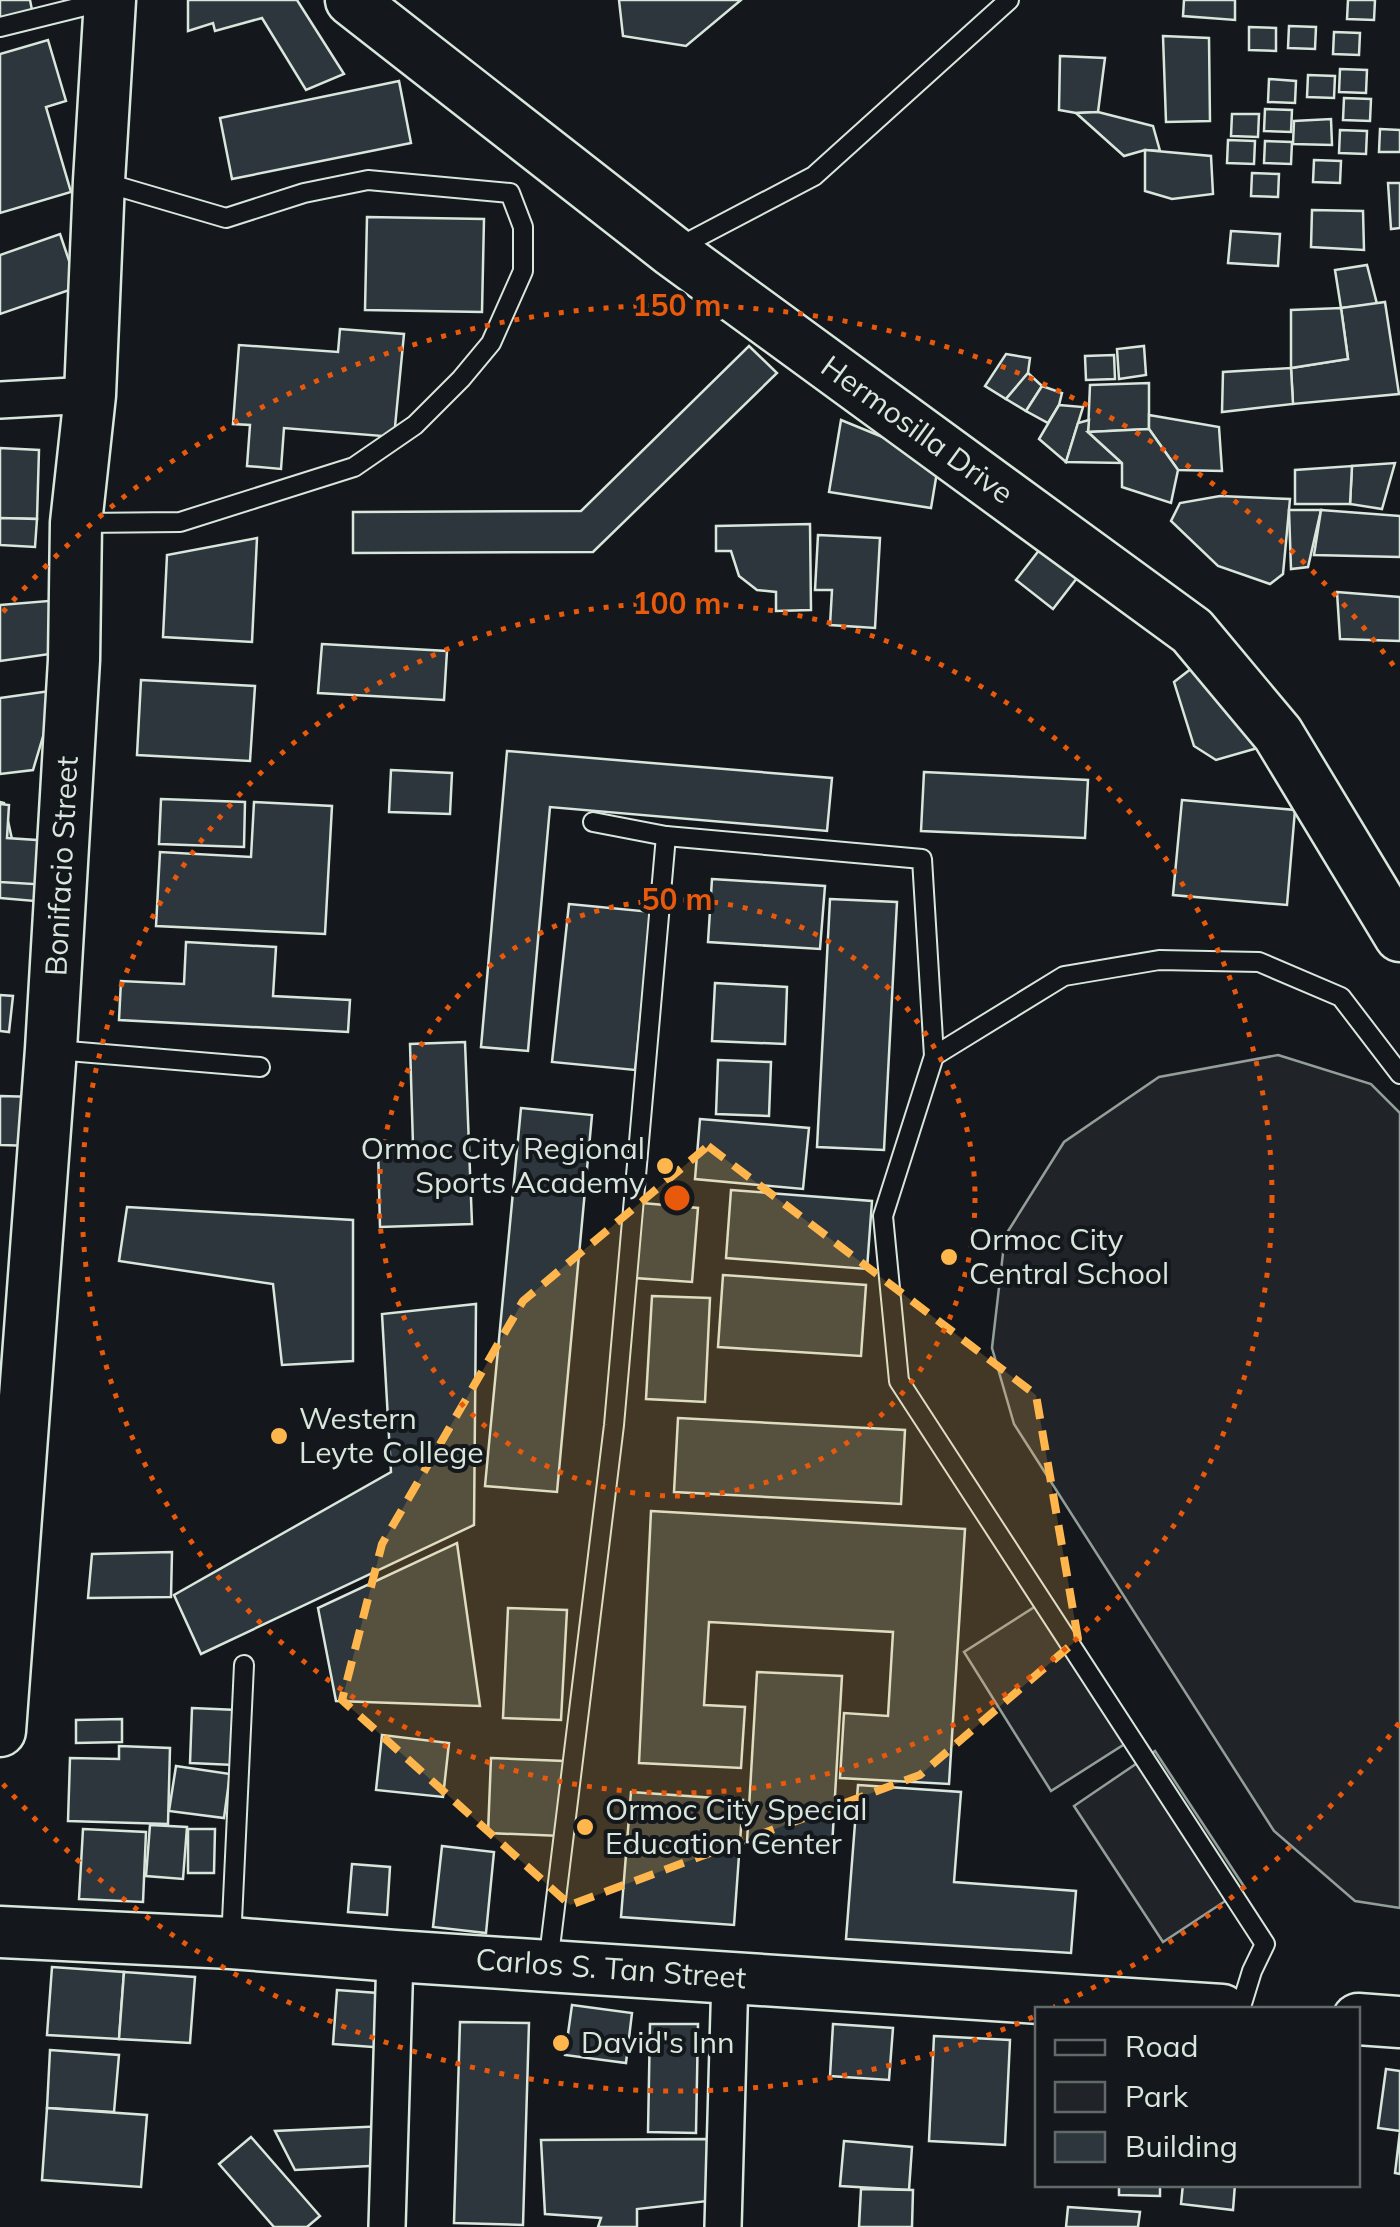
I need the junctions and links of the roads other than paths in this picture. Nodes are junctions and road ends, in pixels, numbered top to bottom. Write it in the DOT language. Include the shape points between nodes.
graph roads {
  1 [pos="110,0"];
  2 [pos="352,0"];
  3 [pos="1009,0"];
  4 [pos="0,28"];
  5 [pos="98,181"];
  6 [pos="672,251"];
  7 [pos="90,395"];
  8 [pos="0,400"];
  9 [pos="76,523"];
  10 [pos="593,822"];
  11 [pos="666,836"];
  12 [pos="1400,936"];
  13 [pos="51,1049"];
  14 [pos="934,1056"];
  15 [pos="260,1067"];
  16 [pos="1400,1074"];
  17 [pos="244,1664"];
  18 [pos="0,1731"];
  19 [pos="0,1932"];
  20 [pos="231,1943"];
  21 [pos="396,1956"];
  22 [pos="548,1965"];
  23 [pos="730,1976"];
  24 [pos="1179,2007"];
  25 [pos="1241,2007"];
  26 [pos="1360,2019"];
  27 [pos="1400,2022"];
  28 [pos="386,2227"];
  29 [pos="723,2227"];
  1 -- 4 [label="lane"];
  1 -- 5 [label="street, Bonifacio Street"];
  2 -- 6 [label="street, Hermosilla Drive"];
  3 -- 6 [label="lane" via="814,176"];
  5 -- 7 [label="street, Bonifacio Street"];
  5 -- 9 [label="lane" via="226,218 368,180 510,194 524,227 523,271 491,343 461,379 415,425 354,467 180,522"];
  6 -- 12 [label="street, Hermosilla Drive" via="1192,631 1278,734"];
  7 -- 8 [label="street"];
  7 -- 9 [label="street, Bonifacio Street"];
  9 -- 13 [label="street, Bonifacio Street"];
  10 -- 11 [label="lane"];
  11 -- 14 [label="lane" via="922,860"];
  11 -- 22 [label="lane" via="614,1425"];
  13 -- 15 [label="lane"];
  13 -- 18 [label="street, Bonifacio Street"];
  14 -- 16 [label="lane" via="1064,976 1159,960 1259,962 1340,996"];
  14 -- 25 [label="lane" via="883,1216 899,1381 1265,1944"];
  17 -- 20 [label="lane"];
  19 -- 20 [label="street, Carlos S. Tan Street"];
  20 -- 21 [label="street, Carlos S. Tan Street"];
  21 -- 22 [label="street, Carlos S. Tan Street"];
  21 -- 28 [label="street"];
  22 -- 23 [label="street, Carlos S. Tan Street"];
  23 -- 24 [label="street, Carlos S. Tan Street"];
  23 -- 29 [label="street"];
  26 -- 27 [label="street"];
}
